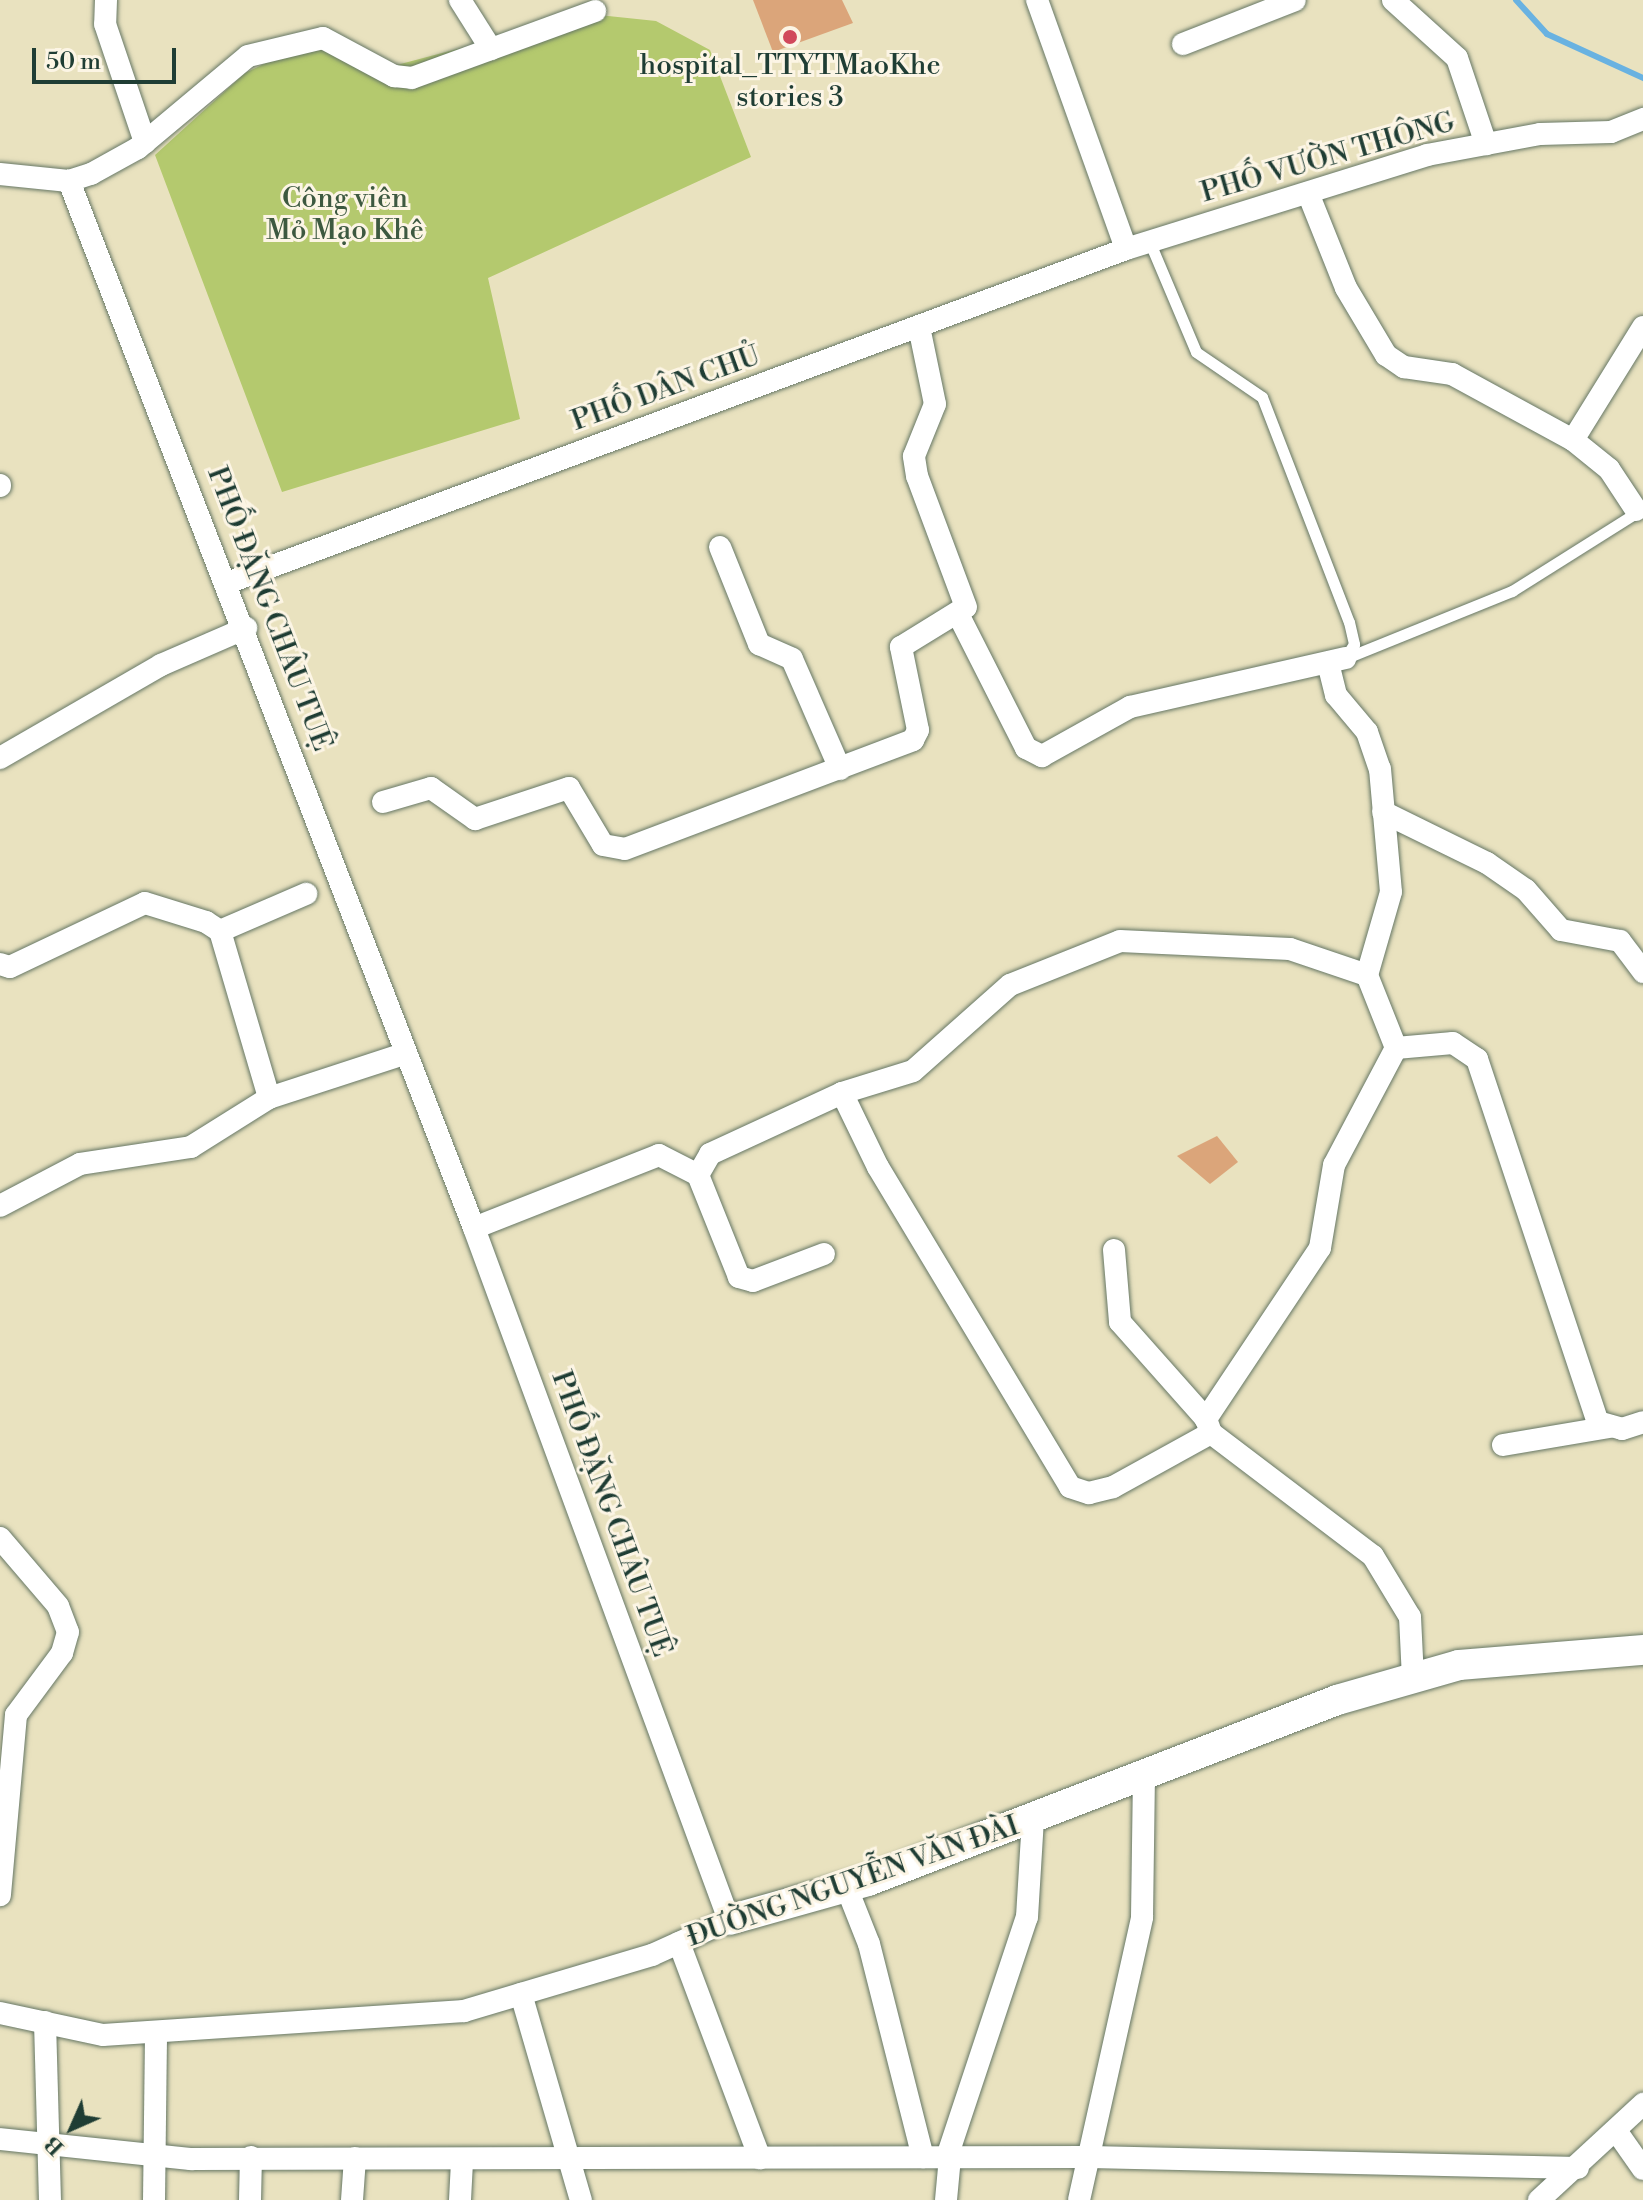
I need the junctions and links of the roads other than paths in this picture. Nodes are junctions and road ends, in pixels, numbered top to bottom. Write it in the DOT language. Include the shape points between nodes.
graph roads {
  1 [pos="106,0"];
  2 [pos="460,0"];
  3 [pos="1037,0"];
  4 [pos="1295,0"];
  5 [pos="1393,0"];
  6 [pos="595,11"];
  7 [pos="1183,44"];
  8 [pos="491,49"];
  9 [pos="1643,119"];
  10 [pos="145,142"];
  11 [pos="1486,144"];
  12 [pos="0,174"];
  13 [pos="69,181"];
  14 [pos="1308,193"];
  15 [pos="1150,243"];
  16 [pos="1126,249"];
  17 [pos="919,327"];
  18 [pos="1643,327"];
  19 [pos="1573,440"];
  20 [pos="1639,511"];
  21 [pos="720,547"];
  22 [pos="227,583"];
  23 [pos="959,616"];
  24 [pos="246,628"];
  25 [pos="1337,661"];
  26 [pos="0,758"];
  27 [pos="840,769"];
  28 [pos="383,802"];
  29 [pos="1383,812"];
  30 [pos="306,894"];
  31 [pos="220,931"];
  32 [pos="0,964"];
  33 [pos="1643,972"];
  34 [pos="1367,975"];
  35 [pos="1396,1048"];
  36 [pos="405,1057"];
  37 [pos="842,1093"];
  38 [pos="269,1098"];
  39 [pos="698,1175"];
  40 [pos="0,1206"];
  41 [pos="474,1228"];
  42 [pos="1114,1250"];
  43 [pos="824,1254"];
  44 [pos="1643,1422"];
  45 [pos="1209,1426"];
  46 [pos="1609,1427"];
  47 [pos="1503,1445"];
  48 [pos="0,1538"];
  49 [pos="1643,1650"];
  50 [pos="1413,1678"];
  51 [pos="1144,1775"];
  52 [pos="1033,1818"];
  53 [pos="846,1886"];
  54 [pos="0,1895"];
  55 [pos="729,1920"];
  56 [pos="679,1943"];
  57 [pos="521,1994"];
  58 [pos="0,2013"];
  59 [pos="45,2022"];
  60 [pos="156,2034"];
  61 [pos="1643,2104"];
  62 [pos="1617,2132"];
  63 [pos="0,2139"];
  64 [pos="50,2145"];
  65 [pos="154,2157"];
  66 [pos="251,2157"];
  67 [pos="923,2157"];
  68 [pos="948,2157"];
  69 [pos="1090,2157"];
  70 [pos="355,2158"];
  71 [pos="760,2158"];
  72 [pos="1640,2160"];
  73 [pos="462,2161"];
  74 [pos="571,2162"];
  75 [pos="1578,2168"];
  76 [pos="50,2200"];
  77 [pos="154,2200"];
  78 [pos="250,2200"];
  79 [pos="352,2200"];
  80 [pos="460,2200"];
  81 [pos="581,2200"];
  82 [pos="946,2200"];
  83 [pos="1079,2200"];
  84 [pos="1539,2200"];
  1 -- 10 [label="street" via="105,24"];
  2 -- 8 [label="street"];
  3 -- 16 [label="street"];
  4 -- 7 [label="street"];
  5 -- 11 [label="street" via="1457,58"];
  6 -- 8 [label="street"];
  8 -- 10 [label="street" via="412,78 394,76 323,38 261,53 225,71"];
  9 -- 11 [label="street, PHỐ VƯỜN THÔNG" via="1611,132"];
  10 -- 13 [label="street"];
  11 -- 14 [label="street, PHỐ VƯỜN THÔNG"];
  12 -- 13 [label="street"];
  13 -- 22 [label="street, PHỐ ĐẶNG CHÂU TUỆ"];
  14 -- 15 [label="street, PHỐ VƯỜN THÔNG"];
  14 -- 19 [label="street" via="1346,288 1386,355 1404,367 1452,374"];
  15 -- 16 [label="street, PHỐ VƯỜN THÔNG"];
  15 -- 25 [label="lane" via="1196,352 1262,397 1349,622 1354,644"];
  16 -- 17 [label="street, PHỐ DÂN CHỦ"];
  17 -- 22 [label="street, PHỐ DÂN CHỦ"];
  17 -- 23 [label="street" via="935,404 914,456 959,579 966,607"];
  18 -- 19 [label="street"];
  19 -- 20 [label="street" via="1609,469"];
  20 -- 25 [label="lane" via="1512,591"];
  21 -- 27 [label="street" via="759,644 792,659"];
  22 -- 24 [label="street, PHỐ ĐẶNG CHÂU TUỆ"];
  23 -- 25 [label="street" via="1026,748 1042,756 1130,707"];
  23 -- 27 [label="street" via="901,647 918,730 913,740"];
  24 -- 26 [label="street" via="161,665"];
  24 -- 36 [label="street, PHỐ ĐẶNG CHÂU TUỆ"];
  25 -- 29 [label="street" via="1336,695 1367,732"];
  27 -- 28 [label="street" via="625,849 603,845 569,788 475,819 431,788"];
  29 -- 33 [label="street" via="1487,863 1526,890 1561,930 1620,941"];
  29 -- 34 [label="street" via="1391,892"];
  30 -- 31 [label="street"];
  31 -- 32 [label="street" via="168,905 145,903 10,967"];
  31 -- 38 [label="street"];
  34 -- 35 [label="street"];
  34 -- 37 [label="street" via="1290,949 1120,941 1010,985 913,1071"];
  35 -- 45 [label="street" via="1334,1165 1320,1248"];
  35 -- 46 [label="street" via="1453,1043 1477,1059 1598,1422"];
  36 -- 38 [label="street"];
  36 -- 41 [label="street, PHỐ ĐẶNG CHÂU TUỆ"];
  37 -- 39 [label="street" via="710,1154"];
  37 -- 45 [label="street" via="878,1167 1070,1487 1089,1493 1113,1487"];
  38 -- 40 [label="street" via="191,1147 80,1164"];
  39 -- 41 [label="street" via="659,1155"];
  39 -- 43 [label="street" via="739,1277 753,1281"];
  41 -- 55 [label="street, PHỐ ĐẶNG CHÂU TUỆ"];
  42 -- 45 [label="street" via="1120,1322"];
  44 -- 46 [label="street"];
  45 -- 50 [label="street" via="1373,1556 1410,1617"];
  46 -- 47 [label="street"];
  48 -- 54 [label="street" via="58,1606 68,1632 62,1653 16,1715"];
  49 -- 50 [label="street, ĐƯỜNG NGUYỄN VĂN ĐÀI" via="1459,1665"];
  50 -- 51 [label="street, ĐƯỜNG NGUYỄN VĂN ĐÀI" via="1337,1700"];
  51 -- 52 [label="street, ĐƯỜNG NGUYỄN VĂN ĐÀI"];
  51 -- 69 [label="street" via="1142,1917"];
  52 -- 53 [label="street, ĐƯỜNG NGUYỄN VĂN ĐÀI"];
  52 -- 68 [label="street" via="1027,1917"];
  53 -- 55 [label="street, ĐƯỜNG NGUYỄN VĂN ĐÀI"];
  53 -- 67 [label="street" via="869,1944"];
  55 -- 56 [label="street, ĐƯỜNG NGUYỄN VĂN ĐÀI"];
  56 -- 57 [label="street, ĐƯỜNG NGUYỄN VĂN ĐÀI"];
  56 -- 71 [label="street"];
  57 -- 60 [label="street, ĐƯỜNG NGUYỄN VĂN ĐÀI" via="450,2013"];
  57 -- 74 [label="street"];
  58 -- 59 [label="street, ĐƯỜNG NGUYỄN VĂN ĐÀI"];
  59 -- 60 [label="street, ĐƯỜNG NGUYỄN VĂN ĐÀI" via="103,2035"];
  59 -- 64 [label="street"];
  60 -- 65 [label="street"];
  61 -- 62 [label="street"];
  62 -- 72 [label="street"];
  62 -- 75 [label="street"];
  63 -- 64 [label="street"];
  64 -- 65 [label="street"];
  64 -- 76 [label="street"];
  65 -- 66 [label="street"];
  65 -- 77 [label="street"];
  66 -- 70 [label="street"];
  66 -- 78 [label="street"];
  67 -- 68 [label="street"];
  67 -- 71 [label="street"];
  68 -- 69 [label="street"];
  68 -- 82 [label="street"];
  69 -- 75 [label="street"];
  69 -- 83 [label="street"];
  70 -- 73 [label="street"];
  70 -- 79 [label="street"];
  71 -- 74 [label="street"];
  73 -- 74 [label="street"];
  73 -- 80 [label="street"];
  74 -- 81 [label="street"];
  75 -- 84 [label="street"];
}
